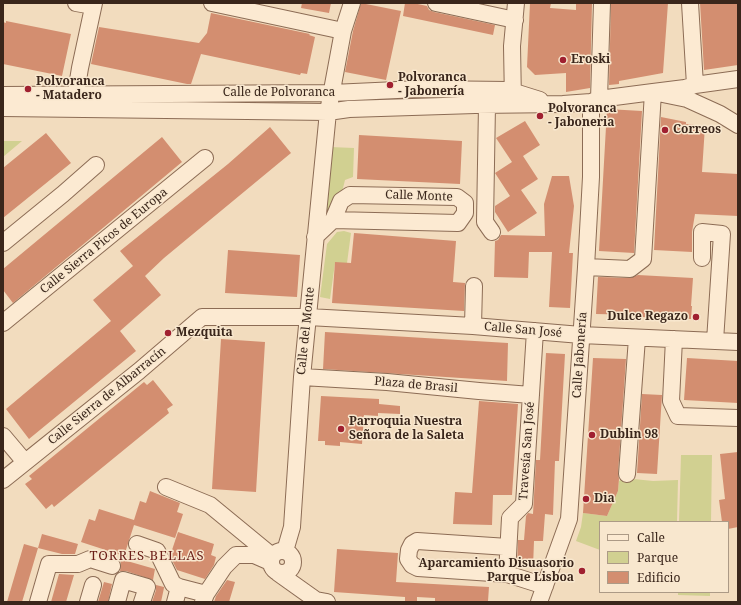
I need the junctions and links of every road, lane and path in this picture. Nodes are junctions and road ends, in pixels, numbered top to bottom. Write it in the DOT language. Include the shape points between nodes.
graph roads {
  1 [pos="76,3"];
  2 [pos="212,3"];
  3 [pos="352,3"];
  4 [pos="436,3"];
  5 [pos="516,3"];
  6 [pos="602,3"];
  7 [pos="690,3"];
  8 [pos="94,5"];
  9 [pos="515,20"];
  10 [pos="343,31"];
  11 [pos="80,68"];
  12 [pos="738,79"];
  13 [pos="653,92"];
  14 [pos="691,92"];
  15 [pos="332,93"];
  16 [pos="3,95"];
  17 [pos="101,95"];
  18 [pos="513,98"];
  19 [pos="595,100"];
  20 [pos="74,102"];
  21 [pos="487,105"];
  22 [pos="3,108"];
  23 [pos="328,112"];
  24 [pos="738,125"];
  25 [pos="205,158"];
  26 [pos="96,164"];
  27 [pos="333,220"];
  28 [pos="492,232"];
  29 [pos="315,237"];
  30 [pos="3,243"];
  31 [pos="702,258"];
  32 [pos="586,267"];
  33 [pos="474,286"];
  34 [pos="308,316"];
  35 [pos="3,323"];
  36 [pos="473,326"];
  37 [pos="535,331"];
  38 [pos="581,335"];
  39 [pos="636,338"];
  40 [pos="674,340"];
  41 [pos="715,341"];
  42 [pos="738,342"];
  43 [pos="302,377"];
  44 [pos="531,395"];
  45 [pos="738,418"];
  46 [pos="3,436"];
  47 [pos="25,462"];
  48 [pos="627,474"];
  49 [pos="3,480"];
  50 [pos="166,487"];
  51 [pos="137,544"];
  52 [pos="508,547"];
  53 [pos="280,561"];
  54 [pos="112,566"];
  55 [pos="507,574"];
  56 [pos="93,585"];
  57 [pos="545,586"];
  58 [pos="177,595"];
  59 [pos="204,598"];
  60 [pos="320,601"];
  61 [pos="38,602"];
  62 [pos="88,602"];
  63 [pos="116,602"];
  64 [pos="142,602"];
  65 [pos="539,602"];
  1 -- 8 [label="street"];
  2 -- 10 [label="street"];
  3 -- 10 [label="street, Calle del Monte"];
  4 -- 9 [label="street"];
  5 -- 9 [label="street"];
  6 -- 19 [label="street, Calle Jabonería"];
  7 -- 14 [label="street"];
  8 -- 11 [label="street"];
  9 -- 18 [label="street" via="512,46"];
  10 -- 15 [label="street, Calle del Monte"];
  11 -- 17 [label="street"];
  11 -- 20 [label="street"];
  12 -- 14 [label="street, Calle de Polvoranca"];
  13 -- 14 [label="street, Calle de Polvoranca" via="686,88"];
  13 -- 19 [label="street, Calle de Polvoranca"];
  13 -- 32 [label="street" via="643,259 630,269"];
  14 -- 24 [label="street"];
  15 -- 17 [label="street, Calle de Polvoranca"];
  15 -- 18 [label="street, Calle de Polvoranca" via="508,90"];
  15 -- 23 [label="street, Calle del Monte"];
  16 -- 20 [label="street, Calle de Polvoranca"];
  17 -- 20 [label="street, Calle de Polvoranca"];
  18 -- 19 [label="street, Calle de Polvoranca" via="553,104"];
  18 -- 21 [label="street, Calle de Polvoranca"];
  19 -- 32 [label="street, Calle Jabonería"];
  20 -- 22 [label="street, Calle de Polvoranca"];
  20 -- 23 [label="street, Calle de Polvoranca"];
  21 -- 23 [label="street, Calle de Polvoranca" via="349,109"];
  21 -- 28 [label="street" via="485,222"];
  23 -- 29 [label="street, Calle del Monte"];
  25 -- 35 [label="street, Calle Sierra Picos de Europa"];
  26 -- 30 [label="street"];
  27 -- 27 [label="street, Calle Monte" via="458,223 465,213 465,203 457,197 350,195 341,201"];
  27 -- 29 [label="street, Calle Monte"];
  29 -- 34 [label="street, Calle del Monte"];
  31 -- 41 [label="street" via="702,232 722,234"];
  32 -- 38 [label="street, Calle Jabonería"];
  33 -- 36 [label="street"];
  34 -- 36 [label="street, Calle San José"];
  34 -- 43 [label="street, Calle del Monte"];
  34 -- 47 [label="street, Calle Sierra de Albarracín" via="202,317"];
  36 -- 37 [label="street, Calle San José"];
  37 -- 38 [label="street, Calle San José"];
  37 -- 44 [label="street, Travesía San José"];
  38 -- 39 [label="street, Calle San José"];
  38 -- 57 [label="street, Calle Jabonería" via="569,519"];
  39 -- 40 [label="street, Calle San José"];
  39 -- 48 [label="street"];
  40 -- 41 [label="street, Calle San José"];
  40 -- 45 [label="street" via="671,401 678,416"];
  41 -- 42 [label="street, Calle San José"];
  43 -- 44 [label="street, Plaza de Brasil"];
  43 -- 53 [label="street, Calle del Monte" via="292,527"];
  44 -- 52 [label="street, Travesía San José" via="524,504 510,518"];
  46 -- 47 [label="street"];
  47 -- 49 [label="street, Calle Sierra de Albarracín"];
  50 -- 53 [label="street" via="210,505"];
  51 -- 58 [label="street" via="157,551"];
  52 -- 55 [label="street, Travesía San José"];
  52 -- 55 [label="street" via="417,541 409,550 408,559 418,568"];
  53 -- 59 [label="street" via="254,555 236,555 224,567"];
  53 -- 60 [label="street"];
  54 -- 61 [label="street" via="90,559 78,564 49,564"];
  55 -- 57 [label="street"];
  56 -- 62 [label="street"];
  57 -- 65 [label="street, Calle Jabonería"];
  58 -- 59 [label="street"];
  63 -- 64 [label="street" via="123,580 147,587"];
}
